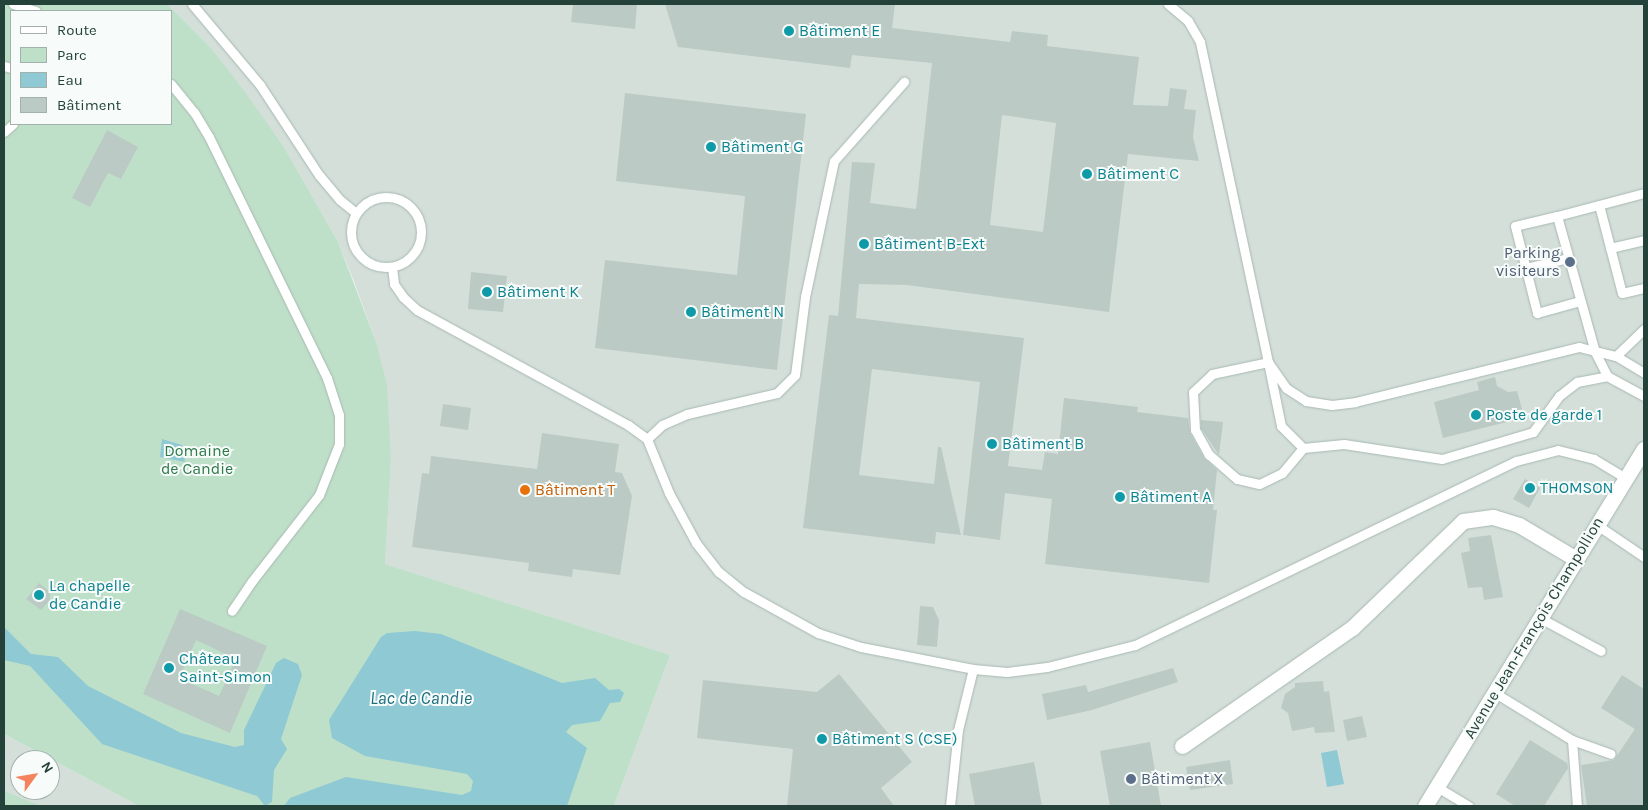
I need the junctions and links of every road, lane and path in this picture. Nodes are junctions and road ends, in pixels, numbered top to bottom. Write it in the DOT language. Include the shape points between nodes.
graph roads {
  1 [pos="13,4"];
  2 [pos="192,4"];
  3 [pos="1168,4"];
  4 [pos="33,10"];
  5 [pos="904,82"];
  6 [pos="172,85"];
  7 [pos="1644,193"];
  8 [pos="1599,205"];
  9 [pos="356,213"];
  10 [pos="1557,216"];
  11 [pos="1644,240"];
  12 [pos="1610,248"];
  13 [pos="1568,258"];
  14 [pos="392,267"];
  15 [pos="1526,268"];
  16 [pos="1644,288"];
  17 [pos="1580,301"];
  18 [pos="1644,329"];
  19 [pos="1595,352"];
  20 [pos="1616,356"];
  21 [pos="1268,362"];
  22 [pos="1644,373"];
  23 [pos="1607,376"];
  24 [pos="1644,396"];
  25 [pos="647,439"];
  26 [pos="1303,448"];
  27 [pos="1644,449"];
  28 [pos="1626,478"];
  29 [pos="1597,525"];
  30 [pos="1644,558"];
  31 [pos="1576,559"];
  32 [pos="232,611"];
  33 [pos="1540,618"];
  34 [pos="1601,651"];
  35 [pos="973,669"];
  36 [pos="1495,693"];
  37 [pos="1572,740"];
  38 [pos="1182,746"];
  39 [pos="1611,754"];
  40 [pos="1437,787"];
  41 [pos="950,806"];
  42 [pos="1425,806"];
  43 [pos="1469,806"];
  44 [pos="1577,806"];
  1 -- 4 [label="lane"];
  2 -- 9 [label="lane" via="260,85 319,175"];
  3 -- 21 [label="lane" via="1188,21 1200,42"];
  5 -- 25 [label="lane" via="834,161 806,297 795,375 777,393 687,414 662,425"];
  6 -- 32 [label="lane" via="209,137 327,378 339,415 339,444 320,495"];
  7 -- 8 [label="lane"];
  8 -- 10 [label="lane"];
  8 -- 12 [label="lane"];
  9 -- 14 [label="lane" via="351,226 352,241 362,258 377,267"];
  9 -- 14 [label="lane" via="369,201 385,197 403,201 416,212 421,229 420,243 410,258"];
  10 -- 13 [label="lane"];
  10 -- 15 [label="lane" via="1515,226"];
  11 -- 12 [label="lane"];
  12 -- 16 [label="lane" via="1622,293"];
  13 -- 15 [label="lane"];
  13 -- 17 [label="lane"];
  14 -- 25 [label="lane" via="394,284 417,310"];
  15 -- 17 [label="lane" via="1537,313"];
  17 -- 19 [label="lane"];
  18 -- 20 [label="lane"];
  19 -- 20 [label="lane"];
  19 -- 21 [label="lane" via="1579,347 1355,402 1332,404 1306,401 1286,388"];
  19 -- 23 [label="lane"];
  20 -- 22 [label="lane"];
  21 -- 26 [label="lane" via="1280,426"];
  21 -- 26 [label="lane" via="1212,374 1193,392 1195,430 1209,454 1237,479 1259,484 1282,473"];
  23 -- 24 [label="lane"];
  23 -- 26 [label="lane" via="1577,382 1559,396 1533,432 1442,459 1344,444"];
  25 -- 35 [label="lane" via="669,493 696,543 719,572 744,592 818,633 861,647"];
  27 -- 28 [label="street, Avenue Jean-François Champollion"];
  28 -- 29 [label="street, Avenue Jean-François Champollion"];
  28 -- 35 [label="lane" via="1594,459 1558,450 1516,461 1135,645 1047,667 1007,672"];
  29 -- 30 [label="lane"];
  29 -- 31 [label="street, Avenue Jean-François Champollion"];
  31 -- 33 [label="street, Avenue Jean-François Champollion"];
  31 -- 38 [label="street" via="1519,525 1493,517 1463,521 1352,628"];
  33 -- 34 [label="lane"];
  33 -- 36 [label="street, Avenue Jean-François Champollion"];
  35 -- 41 [label="lane" via="958,730"];
  36 -- 37 [label="lane"];
  36 -- 40 [label="street, Avenue Jean-François Champollion"];
  37 -- 39 [label="lane"];
  37 -- 44 [label="lane"];
  40 -- 42 [label="street, Avenue Jean-François Champollion"];
  40 -- 43 [label="lane"];
}
